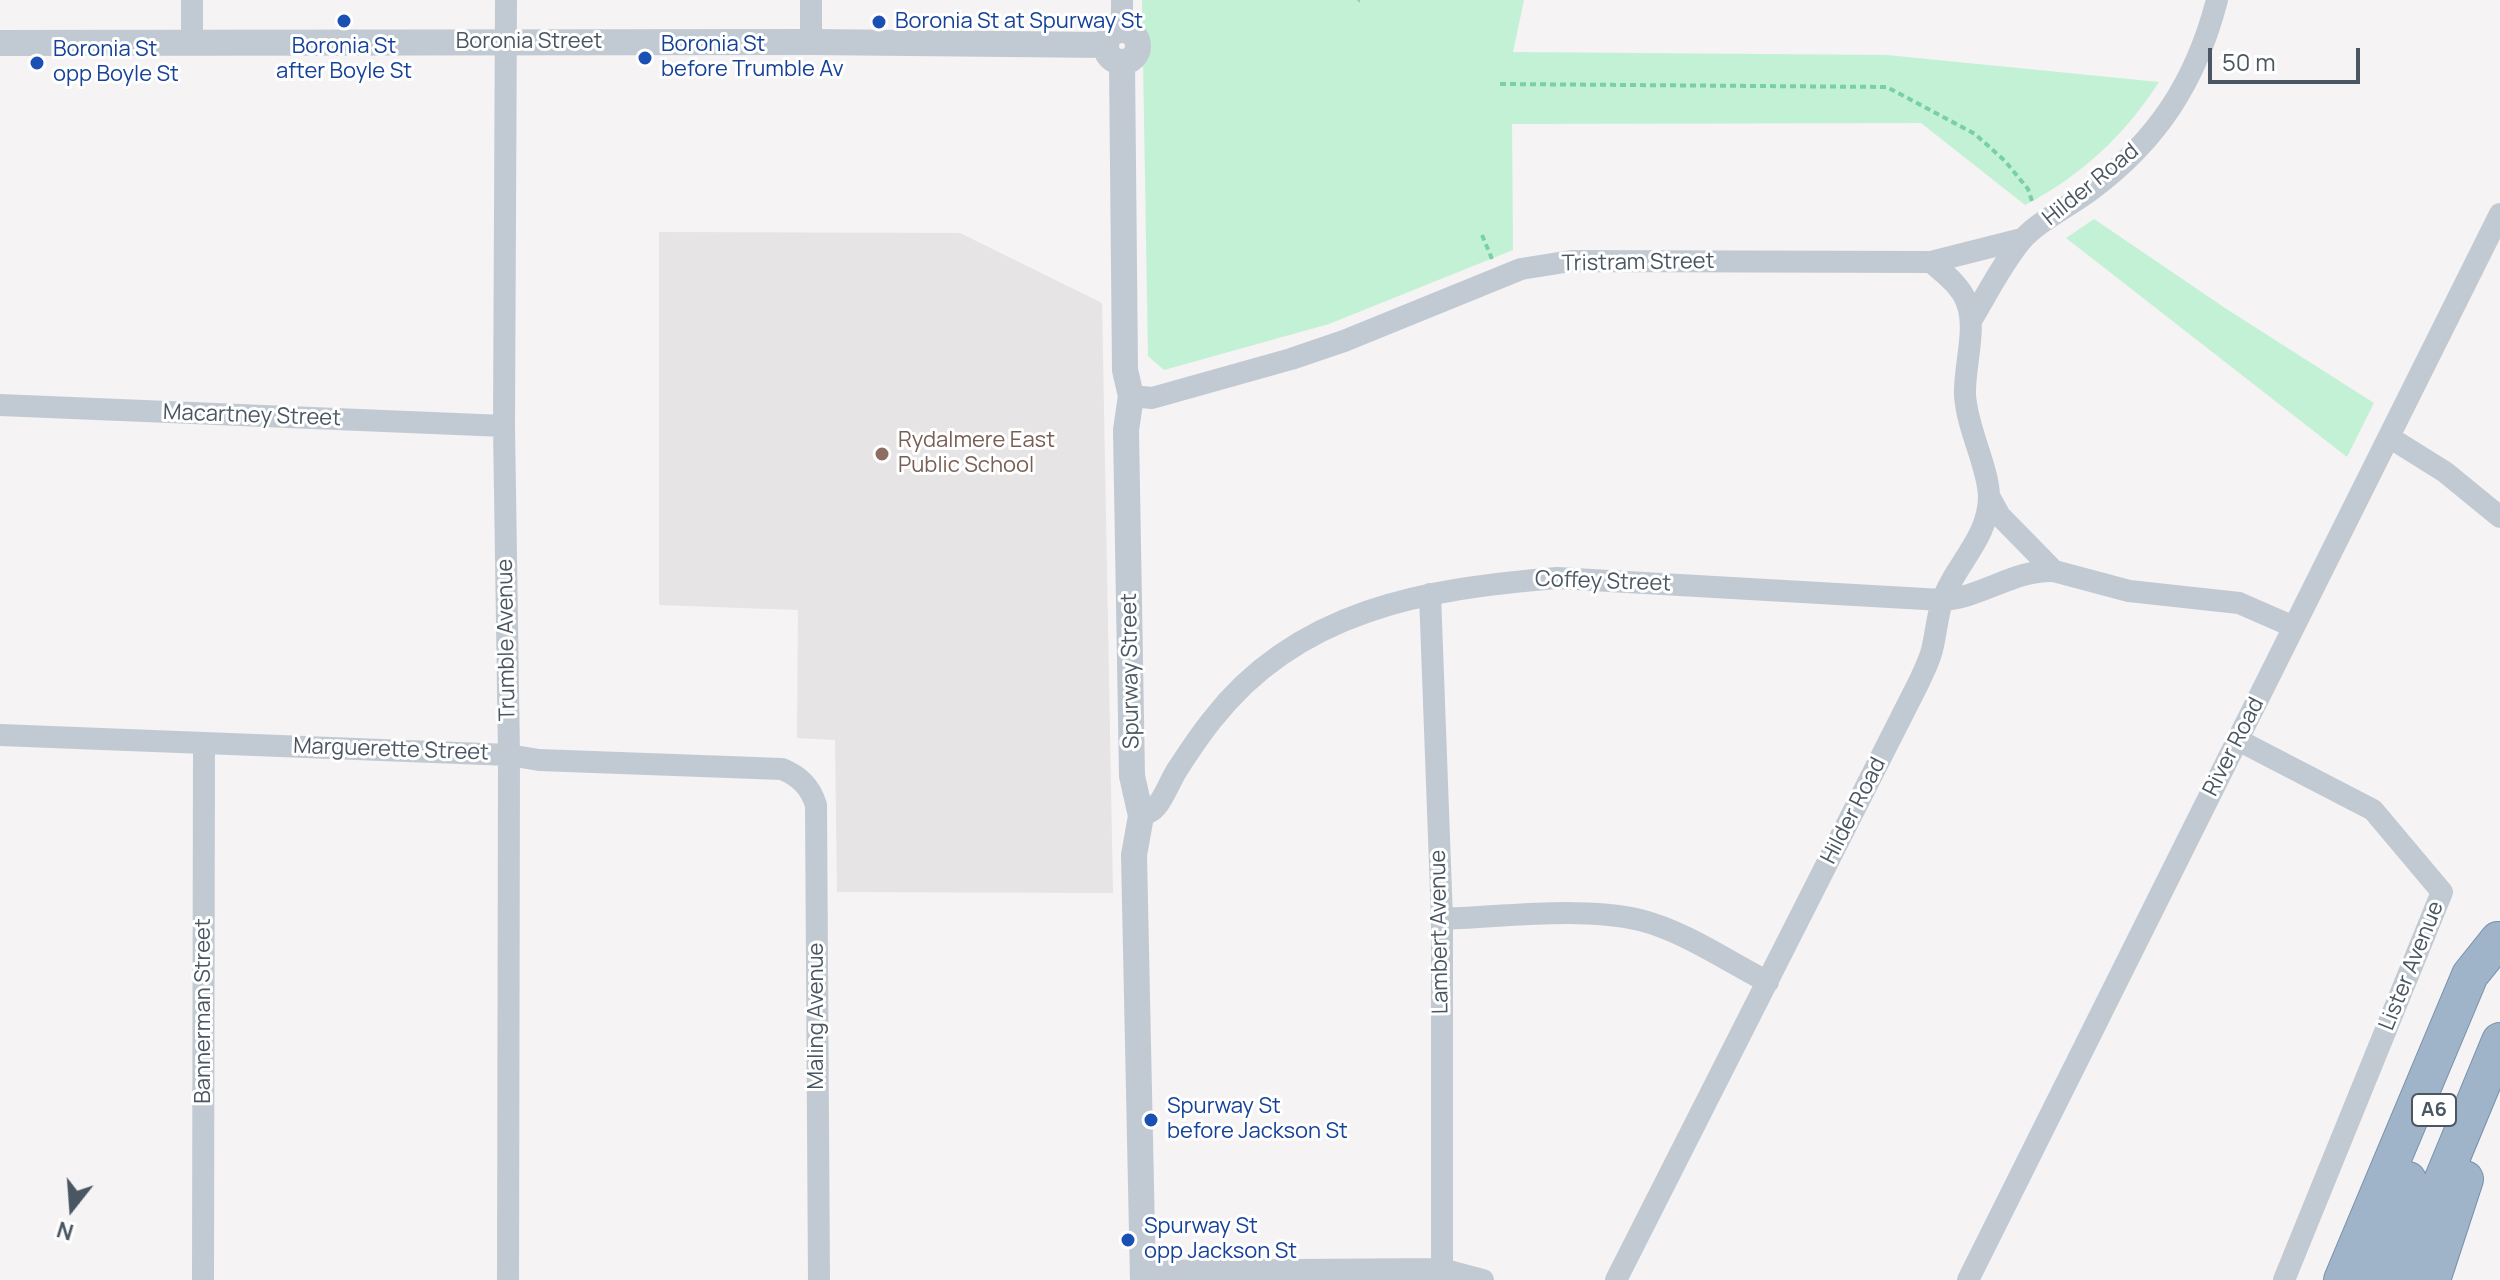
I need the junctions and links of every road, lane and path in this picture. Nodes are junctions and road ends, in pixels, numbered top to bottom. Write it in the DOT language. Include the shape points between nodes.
graph roads {
  1 [pos="192,0"];
  2 [pos="506,0"];
  3 [pos="811,0"];
  4 [pos="1122,0"];
  5 [pos="2217,0"];
  6 [pos="507,42"];
  7 [pos="811,42"];
  8 [pos="0,43"];
  9 [pos="192,43"];
  10 [pos="1116,46"];
  11 [pos="1500,84"];
  12 [pos="2500,214"];
  13 [pos="2041,225"];
  14 [pos="1482,235"];
  15 [pos="2022,239"];
  16 [pos="1493,261"];
  17 [pos="1931,262"];
  18 [pos="1972,319"];
  19 [pos="1131,396"];
  20 [pos="0,405"];
  21 [pos="504,426"];
  22 [pos="2389,437"];
  23 [pos="1989,496"];
  24 [pos="2500,517"];
  25 [pos="2054,571"];
  26 [pos="1430,594"];
  27 [pos="1942,600"];
  28 [pos="2294,627"];
  29 [pos="0,735"];
  30 [pos="2238,740"];
  31 [pos="204,743"];
  32 [pos="509,755"];
  33 [pos="782,769"];
  34 [pos="1141,816"];
  35 [pos="1442,919"];
  36 [pos="2499,938"];
  37 [pos="1768,982"];
  38 [pos="2498,1047"];
  39 [pos="1442,1269"];
  40 [pos="1142,1275"];
  41 [pos="1236,1275"];
  42 [pos="203,1280"];
  43 [pos="508,1280"];
  44 [pos="819,1280"];
  45 [pos="1483,1280"];
  46 [pos="1616,1280"];
  47 [pos="1968,1280"];
  48 [pos="2284,1280"];
  49 [pos="2342,1280"];
  50 [pos="2373,1280"];
  51 [pos="2401,1280"];
  52 [pos="2432,1280"];
  1 -- 9 [label="street"];
  2 -- 6 [label="street, Trumble Avenue"];
  3 -- 7 [label="street"];
  4 -- 10 [label="street"];
  5 -- 13 [label="street, Hilder Road" via="2187,84 2159,126 2115,170"];
  6 -- 7 [label="street, Boronia Street"];
  6 -- 9 [label="street, Boronia Street"];
  6 -- 21 [label="street, Trumble Avenue"];
  7 -- 10 [label="street, Boronia Street"];
  8 -- 9 [label="street, Boronia Street"];
  10 -- 19 [label="street, Spurway Street" via="1125,370"];
  11 -- 13 [label="path" via="1887,87 1975,134 2028,189"];
  12 -- 22 [label="street, River Road"];
  13 -- 15 [label="street, Hilder Road"];
  14 -- 16 [label="path"];
  15 -- 17 [label="street, Tristram Street"];
  15 -- 18 [label="street, Hilder Road"];
  17 -- 18 [label="street" via="1958,287"];
  17 -- 19 [label="street, Tristram Street" via="1571,261 1521,269 1291,359 1152,398"];
  18 -- 23 [label="street, Hilder Road" via="1965,397"];
  19 -- 34 [label="street, Spurway Street" via="1126,430 1132,776"];
  20 -- 21 [label="street, Macartney Street"];
  21 -- 32 [label="street, Trumble Avenue"];
  22 -- 24 [label="street" via="2445,472"];
  22 -- 28 [label="street, River Road"];
  23 -- 25 [label="street" via="2000,516"];
  23 -- 27 [label="street, Hilder Road" via="1976,545"];
  25 -- 27 [label="street, Coffey Street"];
  25 -- 28 [label="street, Coffey Street" via="2129,591 2239,603"];
  26 -- 27 [label="street, Coffey Street" via="1557,578"];
  26 -- 34 [label="street, Coffey Street" via="1364,611 1323,629 1257,673 1214,718 1158,805"];
  26 -- 35 [label="street, Lambert Avenue"];
  27 -- 37 [label="street, Hilder Road" via="1933,648 1918,684"];
  28 -- 30 [label="street, River Road"];
  29 -- 31 [label="street, Marguerette Street"];
  30 -- 47 [label="street, River Road"];
  30 -- 48 [label="street, Lister Avenue" via="2373,810 2442,892"];
  31 -- 32 [label="street, Marguerette Street"];
  31 -- 42 [label="street, Bannerman Street"];
  32 -- 33 [label="street, Marguerette Street"];
  32 -- 43 [label="street, Trumble Avenue"];
  33 -- 44 [label="street, Maling Avenue" via="804,783 816,805"];
  34 -- 40 [label="street, Spurway Street" via="1134,855"];
  35 -- 37 [label="street" via="1581,914 1642,921"];
  35 -- 39 [label="street, Lambert Avenue"];
  36 -- 49 [label="highway" via="2470,975"];
  36 -- 50 [label="highway, A6"];
  37 -- 46 [label="street, Hilder Road"];
  38 -- 51 [label="highway, A6"];
  38 -- 52 [label="highway"];
  39 -- 41 [label="street"];
  39 -- 45 [label="street"];
  40 -- 41 [label="street"];
}
